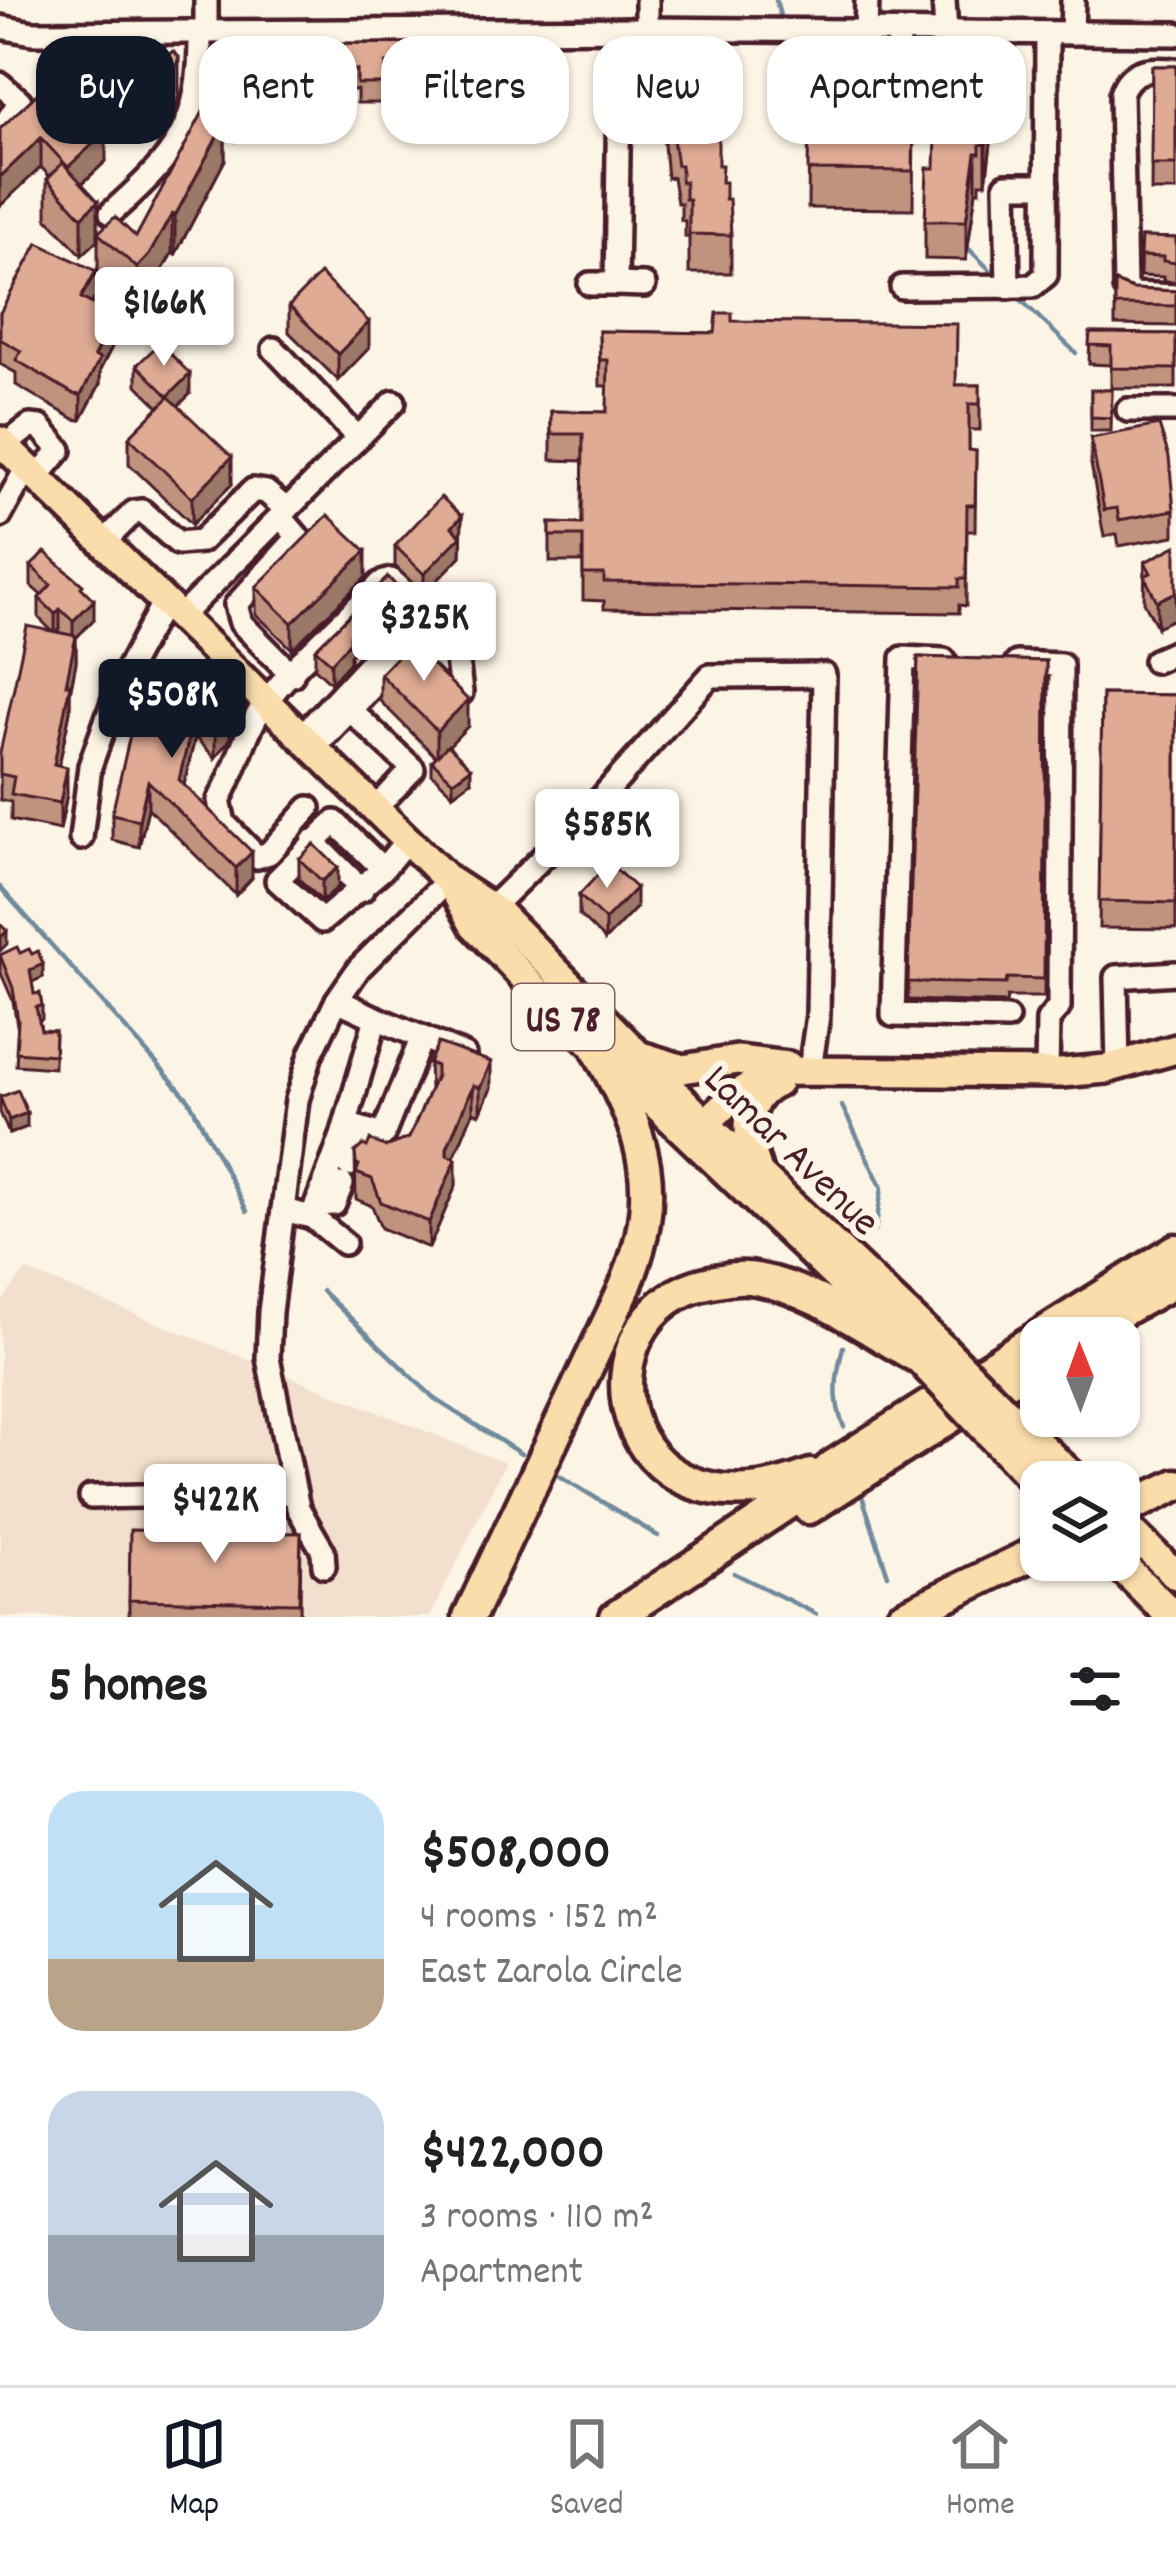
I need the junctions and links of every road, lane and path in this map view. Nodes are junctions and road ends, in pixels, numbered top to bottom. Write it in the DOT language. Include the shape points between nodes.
graph roads {
  1 [pos="206,0"];
  2 [pos="647,0"];
  3 [pos="867,0"];
  4 [pos="944,0"];
  5 [pos="1073,0"];
  6 [pos="0,27"];
  7 [pos="638,29"];
  8 [pos="791,30"];
  9 [pos="866,32"];
  10 [pos="899,32"];
  11 [pos="946,32"];
  12 [pos="203,33"];
  13 [pos="1047,33"];
  14 [pos="1072,33"];
  15 [pos="1176,34"];
  16 [pos="1176,70"];
  17 [pos="0,84"];
  18 [pos="0,132"];
  19 [pos="1047,184"];
  20 [pos="111,213"];
  21 [pos="590,284"];
  22 [pos="616,284"];
  23 [pos="644,285"];
  24 [pos="1008,286"];
  25 [pos="902,287"];
  26 [pos="1176,296"];
  27 [pos="274,349"];
  28 [pos="394,402"];
  29 [pos="1128,410"];
  30 [pos="1176,410"];
  31 [pos="358,438"];
  32 [pos="2,443"];
  33 [pos="32,472"];
  34 [pos="284,513"];
  35 [pos="0,516"];
  36 [pos="201,541"];
  37 [pos="104,542"];
  38 [pos="230,568"];
  39 [pos="172,610"];
  40 [pos="249,631"];
  41 [pos="222,659"];
  42 [pos="292,675"];
  43 [pos="461,693"];
  44 [pos="266,702"];
  45 [pos="350,710"];
  46 [pos="307,743"];
  47 [pos="370,805"];
  48 [pos="309,808"];
  49 [pos="81,838"];
  50 [pos="407,840"];
  51 [pos="347,851"];
  52 [pos="383,869"];
  53 [pos="448,880"];
  54 [pos="362,890"];
  55 [pos="491,908"];
  56 [pos="1176,973"];
  57 [pos="337,1000"];
  58 [pos="376,1018"];
  59 [pos="1007,1018"];
  60 [pos="422,1037"];
  61 [pos="1176,1049"];
  62 [pos="598,1050"];
  63 [pos="638,1055"];
  64 [pos="473,1059"];
  65 [pos="1118,1066"];
  66 [pos="810,1070"];
  67 [pos="1047,1072"];
  68 [pos="354,1127"];
  69 [pos="699,1133"];
  70 [pos="759,1173"];
  71 [pos="283,1210"];
  72 [pos="314,1211"];
  73 [pos="344,1244"];
  74 [pos="1176,1250"];
  75 [pos="1176,1280"];
  76 [pos="1110,1317"];
  77 [pos="933,1354"];
  78 [pos="1020,1373"];
  79 [pos="1014,1439"];
  80 [pos="1027,1461"];
  81 [pos="1048,1461"];
  82 [pos="833,1466"];
  83 [pos="1176,1485"];
  84 [pos="295,1493"];
  85 [pos="92,1497"];
  86 [pos="1140,1505"];
  87 [pos="1140,1538"];
  88 [pos="1020,1560"];
  89 [pos="324,1567"];
  90 [pos="1176,1575"];
  91 [pos="1136,1581"];
  92 [pos="469,1617"];
  93 [pos="616,1617"];
  94 [pos="642,1617"];
  95 [pos="902,1617"];
  96 [pos="1173,1617"];
  1 -- 12 [label="street"];
  2 -- 7 [label="street"];
  3 -- 9 [label="street"];
  4 -- 11 [label="street"];
  5 -- 14 [label="street"];
  6 -- 12 [label="street"];
  7 -- 8 [label="street"];
  7 -- 12 [label="street"];
  7 -- 22 [label="street" via="619,90"];
  8 -- 9 [label="street"];
  8 -- 10 [label="street" via="822,102 886,100"];
  9 -- 10 [label="street"];
  10 -- 11 [label="street"];
  11 -- 13 [label="street"];
  12 -- 20 [label="street" via="190,118 164,166"];
  13 -- 14 [label="street"];
  13 -- 19 [label="street"];
  14 -- 15 [label="street"];
  16 -- 26 [label="street" via="1135,73 1121,94 1122,277 1133,294"];
  17 -- 18 [label="street" via="20,101"];
  19 -- 24 [label="street" via="1046,274 1033,286"];
  19 -- 24 [label="street" via="1006,185"];
  21 -- 22 [label="street"];
  22 -- 23 [label="street"];
  24 -- 25 [label="street"];
  27 -- 31 [label="street"];
  28 -- 31 [label="street"];
  29 -- 30 [label="street"];
  31 -- 34 [label="street"];
  32 -- 33 [label="main road, Lamar Avenue / US 78"];
  33 -- 35 [label="street"];
  33 -- 37 [label="main road, Lamar Avenue / US 78"];
  34 -- 36 [label="street" via="266,492 253,490"];
  34 -- 38 [label="street"];
  34 -- 40 [label="street" via="298,537 236,605"];
  36 -- 37 [label="street" via="178,543 134,512"];
  36 -- 38 [label="street"];
  37 -- 39 [label="main road, Lamar Avenue / US 78"];
  38 -- 39 [label="street"];
  39 -- 41 [label="main road, Lamar Avenue / US 78"];
  39 -- 49 [label="street" via="119,685 90,766"];
  40 -- 41 [label="street"];
  40 -- 42 [label="street"];
  41 -- 44 [label="main road, Lamar Avenue / US 78"];
  42 -- 44 [label="street"];
  42 -- 46 [label="street" via="381,583 391,580 411,598 410,622"];
  43 -- 45 [label="street" via="454,632 440,615"];
  44 -- 46 [label="main road, Lamar Avenue / US 78"];
  44 -- 48 [label="street" via="219,800 224,823 257,857"];
  45 -- 46 [label="street"];
  45 -- 47 [label="street" via="413,769"];
  46 -- 47 [label="main road, Lamar Avenue / US 78"];
  47 -- 50 [label="main road, Lamar Avenue / US 78"];
  47 -- 51 [label="street"];
  50 -- 52 [label="street"];
  50 -- 53 [label="main road, Lamar Avenue / US 78"];
  51 -- 52 [label="street"];
  51 -- 54 [label="street"];
  51 -- 54 [label="street" via="313,841 277,880 322,921"];
  52 -- 54 [label="street"];
  53 -- 55 [label="main road, Lamar Avenue / US 78"];
  53 -- 57 [label="street"];
  53 -- 62 [label="main road, Lamar Avenue / US 78" via="474,925"];
  55 -- 63 [label="main road, Lamar Avenue / US 78"];
  55 -- 66 [label="street" via="710,676 824,675 818,1015"];
  56 -- 65 [label="street" via="1116,977"];
  57 -- 58 [label="street"];
  57 -- 71 [label="street" via="297,1100"];
  58 -- 60 [label="street"];
  58 -- 68 [label="street"];
  59 -- 67 [label="street" via="893,1015 903,658 1061,665 1059,1007 1048,1021"];
  60 -- 64 [label="street"];
  60 -- 68 [label="street" via="383,1135"];
  61 -- 65 [label="main road"];
  62 -- 69 [label="main road, Lamar Avenue / US 78"];
  62 -- 92 [label="highway" via="644,1160 644,1234"];
  63 -- 66 [label="main road" via="683,1070 737,1060"];
  63 -- 69 [label="main road, Lamar Avenue / US 78"];
  65 -- 67 [label="main road"];
  66 -- 67 [label="main road"];
  66 -- 69 [label="main road" via="754,1082"];
  66 -- 70 [label="main road" via="755,1101 748,1129"];
  68 -- 72 [label="street"];
  68 -- 72 [label="street" via="334,1204"];
  69 -- 70 [label="main road, Lamar Avenue / US 78"];
  69 -- 77 [label="main road, Lamar Avenue / US 78"];
  70 -- 77 [label="main road, Lamar Avenue / US 78"];
  71 -- 72 [label="street"];
  71 -- 84 [label="street" via="270,1371"];
  72 -- 73 [label="street"];
  74 -- 82 [label="highway"];
  75 -- 76 [label="highway"];
  77 -- 79 [label="highway, Lamar Avenue / US 78, bridge"];
  77 -- 82 [label="highway" via="757,1280 683,1290 649,1316 632,1351 627,1406 660,1464 693,1485 743,1493"];
  78 -- 94 [label="highway"];
  79 -- 80 [label="highway, Lamar Avenue / US 78"];
  79 -- 81 [label="main road, Lamar Avenue / US 78"];
  82 -- 93 [label="highway"];
  83 -- 86 [label="highway"];
  84 -- 85 [label="street"];
  84 -- 89 [label="street"];
  87 -- 90 [label="main road"];
  88 -- 95 [label="highway"];
  91 -- 96 [label="highway"];
}
